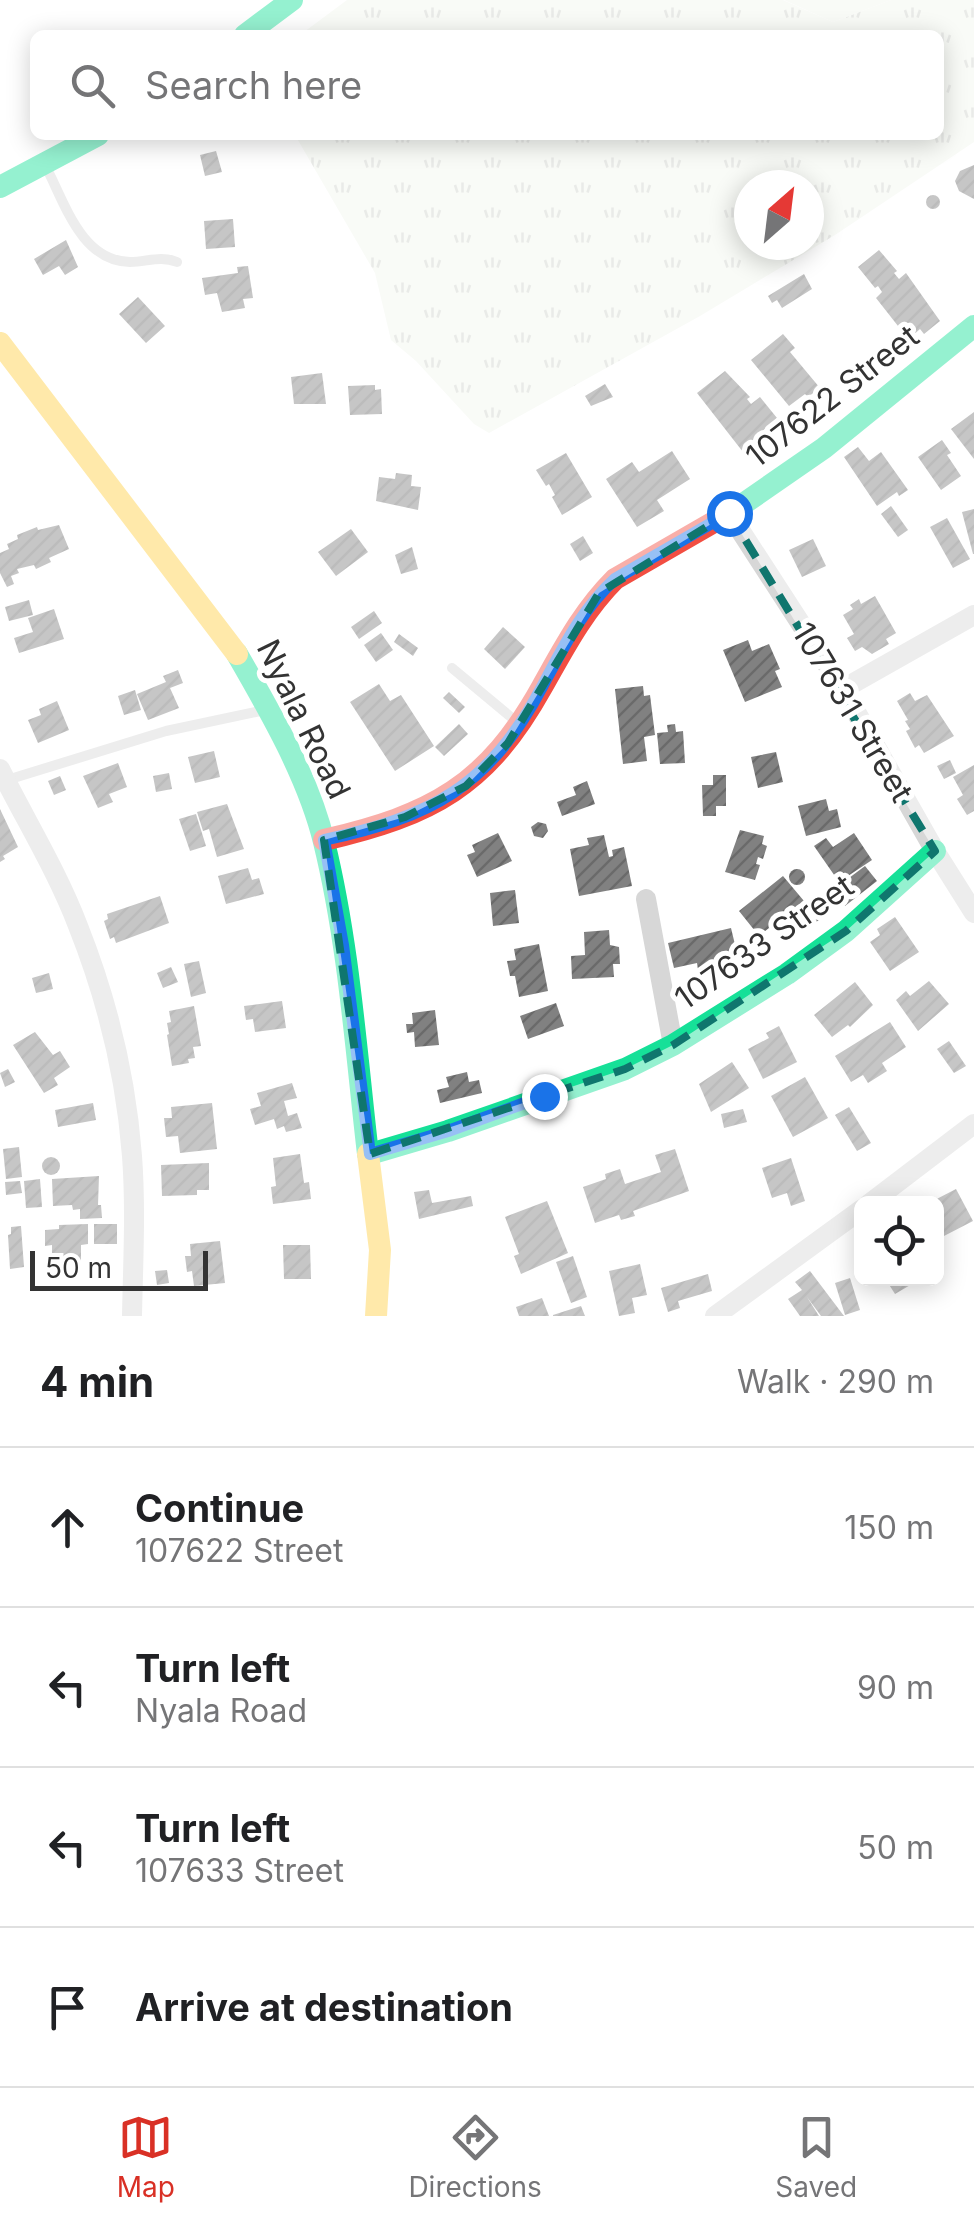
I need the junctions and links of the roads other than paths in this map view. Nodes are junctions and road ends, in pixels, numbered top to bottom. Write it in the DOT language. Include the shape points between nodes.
graph roads {
  1 [pos="292,0"];
  2 [pos="252,30"];
  3 [pos="89,140"];
  4 [pos="45,166"];
  5 [pos="0,187"];
  6 [pos="177,262"];
  7 [pos="974,326"];
  8 [pos="0,343"];
  9 [pos="729,513"];
  10 [pos="974,616"];
  11 [pos="452,668"];
  12 [pos="844,690"];
  13 [pos="269,710"];
  14 [pos="519,724"];
  15 [pos="3,775"];
  16 [pos="324,840"];
  17 [pos="935,851"];
  18 [pos="646,899"];
  19 [pos="974,913"];
  20 [pos="673,1045"];
  21 [pos="974,1124"];
  22 [pos="370,1154"];
  23 [pos="880,1196"];
  24 [pos="854,1215"];
  25 [pos="132,1316"];
  26 [pos="376,1316"];
  27 [pos="716,1316"];
  1 -- 2 [label="street"];
  3 -- 4 [label="street"];
  4 -- 5 [label="street"];
  4 -- 6 [label="lane" via="96,252 112,260"];
  7 -- 9 [label="street, 107622 Street" via="841,434"];
  8 -- 13 [label="street, Nyala Road" via="230,640"];
  9 -- 12 [label="street, 107631 Street"];
  9 -- 14 [label="street, 107622 Street" via="599,593"];
  10 -- 12 [label="street"];
  11 -- 14 [label="lane"];
  12 -- 17 [label="street, 107631 Street"];
  13 -- 15 [label="lane"];
  13 -- 16 [label="street, Nyala Road"];
  14 -- 16 [label="street, 107622 Street" via="488,767 440,802"];
  15 -- 25 [label="street" via="78,924 112,1035 132,1158"];
  16 -- 22 [label="street, Nyala Road"];
  17 -- 19 [label="street, 107631 Street"];
  17 -- 20 [label="street, 107633 Street" via="846,931"];
  18 -- 20 [label="street, 107633 Street"];
  20 -- 22 [label="street, 107633 Street" via="625,1069"];
  21 -- 23 [label="street"];
  22 -- 26 [label="street, Nyala Road" via="380,1250"];
  24 -- 27 [label="street"];
}
